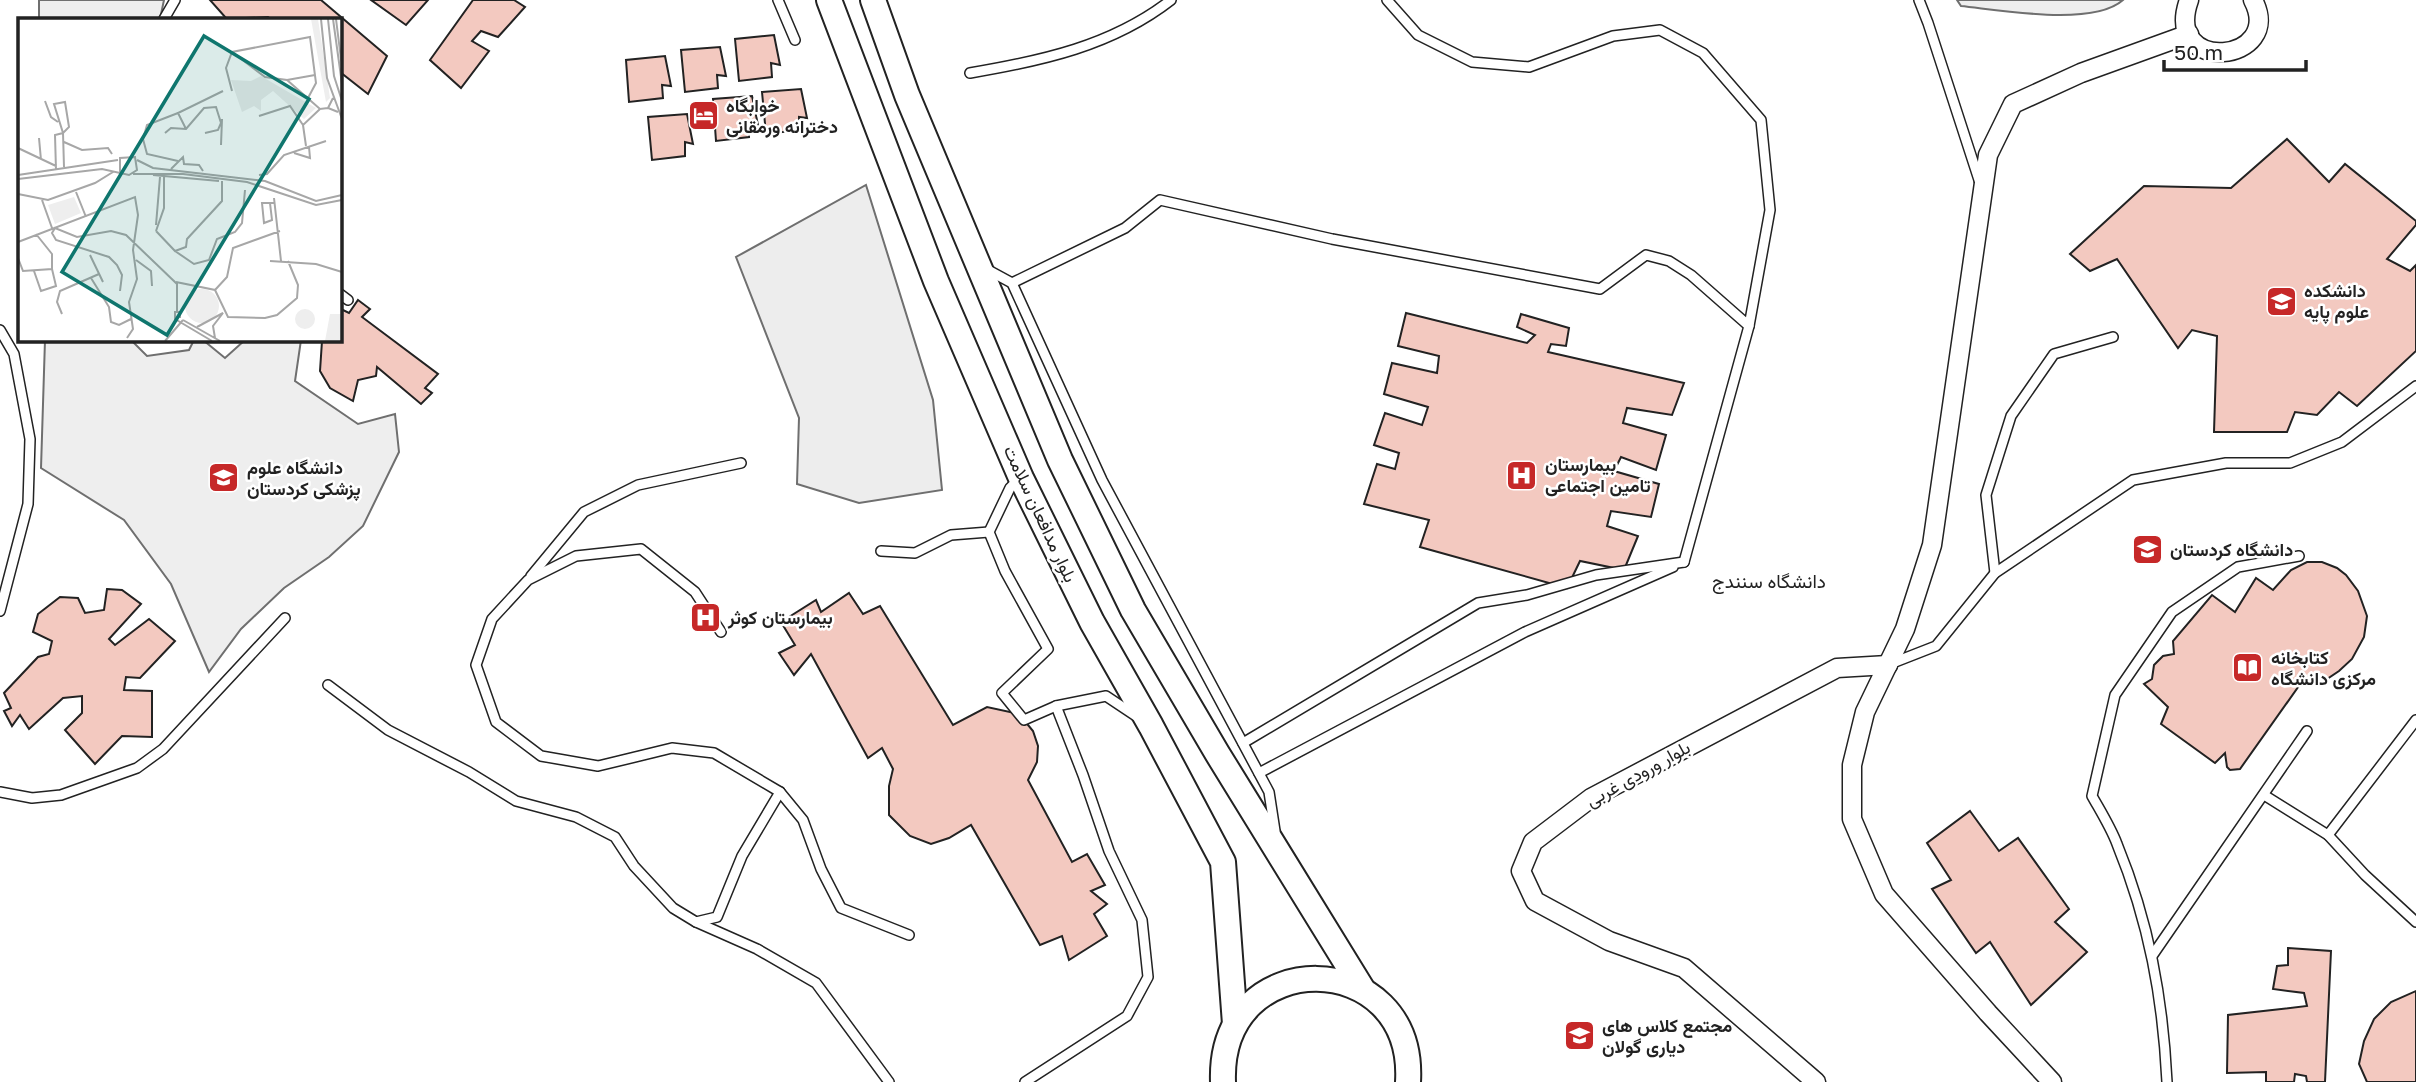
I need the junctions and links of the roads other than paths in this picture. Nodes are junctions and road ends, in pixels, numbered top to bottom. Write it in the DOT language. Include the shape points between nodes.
graph roads {
  1 [pos="175,0"];
  2 [pos="778,0"];
  3 [pos="829,0"];
  4 [pos="873,0"];
  5 [pos="1171,0"];
  6 [pos="1387,0"];
  7 [pos="1919,0"];
  8 [pos="2189,0"];
  9 [pos="2253,0"];
  10 [pos="165,18"];
  11 [pos="2189,34"];
  12 [pos="795,40"];
  13 [pos="970,73"];
  14 [pos="1983,191"];
  15 [pos="978,264"];
  16 [pos="1012,283"];
  17 [pos="341,295"];
  18 [pos="348,300"];
  19 [pos="1749,326"];
  20 [pos="0,330"];
  21 [pos="2113,337"];
  22 [pos="2416,386"];
  23 [pos="741,463"];
  24 [pos="1021,478"];
  25 [pos="989,532"];
  26 [pos="881,551"];
  27 [pos="2299,556"];
  28 [pos="1684,562"];
  29 [pos="1995,573"];
  30 [pos="528,580"];
  31 [pos="0,611"];
  32 [pos="285,618"];
  33 [pos="721,632"];
  34 [pos="1888,665"];
  35 [pos="328,685"];
  36 [pos="1056,705"];
  37 [pos="2416,720"];
  38 [pos="1152,726"];
  39 [pos="2307,731"];
  40 [pos="1243,743"];
  41 [pos="1259,773"];
  42 [pos="0,792"];
  43 [pos="780,792"];
  44 [pos="2263,795"];
  45 [pos="2328,835"];
  46 [pos="1278,850"];
  47 [pos="696,922"];
  48 [pos="2416,922"];
  49 [pos="909,935"];
  50 [pos="2152,957"];
  51 [pos="1363,990"];
  52 [pos="1235,1024"];
  53 [pos="889,1082"];
  54 [pos="1025,1082"];
  55 [pos="1223,1082"];
  56 [pos="1408,1082"];
  57 [pos="1816,1082"];
  58 [pos="2052,1082"];
  59 [pos="2167,1082"];
  1 -- 10 [label="lane"];
  2 -- 12 [label="lane"];
  3 -- 24 [label="main road, بلوار مدافعان سلامت" via="936,281"];
  4 -- 15 [label="main road" via="907,95"];
  5 -- 13 [label="lane" via="1109,38 1033,62"];
  6 -- 19 [label="lane" via="1418,35 1472,62 1529,67 1613,36 1660,30 1703,53 1761,120 1770,209"];
  7 -- 14 [label="lane"];
  8 -- 11 [label="street" via="2185,10"];
  9 -- 11 [label="street" via="2256,29 2242,48 2231,53 2207,51"];
  11 -- 14 [label="street" via="2081,73 2013,104 1988,155"];
  14 -- 34 [label="street" via="1932,545 1905,629"];
  15 -- 16 [label="lane"];
  15 -- 46 [label="main road" via="1060,460 1133,610"];
  16 -- 19 [label="lane" via="1125,228 1160,200 1332,240 1600,289 1646,255 1670,261 1691,275"];
  16 -- 40 [label="lane" via="1102,480"];
  17 -- 18 [label="lane"];
  19 -- 28 [label="lane"];
  20 -- 31 [label="lane" via="14,354 30,439 28,504"];
  21 -- 29 [label="lane" via="2054,354 2011,416 1986,495"];
  22 -- 29 [label="lane" via="2342,442 2290,463 2226,463 2133,480"];
  23 -- 30 [label="lane" via="638,485 584,512"];
  24 -- 25 [label="lane" via="1010,488"];
  24 -- 38 [label="main road, بلوار مدافعان سلامت" via="1092,622"];
  25 -- 26 [label="lane" via="951,535 915,553"];
  25 -- 36 [label="lane" via="1048,649 1002,693 1024,720"];
  27 -- 50 [label="lane" via="2238,567 2172,612 2115,695 2092,796 2117,843"];
  28 -- 40 [label="lane" via="1596,575 1527,595 1478,603"];
  28 -- 41 [label="lane" via="1525,632"];
  29 -- 34 [label="lane" via="1936,646"];
  30 -- 33 [label="lane" via="576,556 641,549 695,592"];
  30 -- 43 [label="lane" via="492,619 476,665 496,722 541,756 598,766 672,748 714,753"];
  32 -- 42 [label="lane" via="163,749 137,768 61,795 32,798"];
  34 -- 57 [label="street, بلوار ورودی غربی" via="1836,668 1591,798 1533,842 1521,871 1535,901 1609,941 1684,968"];
  34 -- 58 [label="street" via="1865,712 1852,765 1852,819 1884,894"];
  35 -- 47 [label="lane" via="388,730 516,801 576,817 615,837 634,866 673,908"];
  36 -- 38 [label="lane" via="1106,696"];
  36 -- 54 [label="lane" via="1109,852 1142,920 1148,977 1127,1016"];
  37 -- 45 [label="lane"];
  38 -- 52 [label="main road, بلوار مدافعان سلامت" via="1223,862"];
  39 -- 44 [label="lane"];
  40 -- 41 [label="lane"];
  41 -- 46 [label="lane" via="1269,792"];
  43 -- 47 [label="lane" via="742,856 717,917"];
  43 -- 49 [label="lane" via="803,820 841,908"];
  44 -- 45 [label="lane"];
  44 -- 50 [label="lane"];
  45 -- 48 [label="lane"];
  46 -- 51 [label="main road"];
  47 -- 53 [label="lane" via="757,949 816,983"];
  50 -- 59 [label="lane" via="2165,1025"];
  51 -- 52 [label="main road" via="1336,979 1307,978 1278,985 1254,1001"];
  51 -- 56 [label="main road" via="1386,1009 1402,1033"];
  52 -- 55 [label="main road" via="1224,1051"];
}
